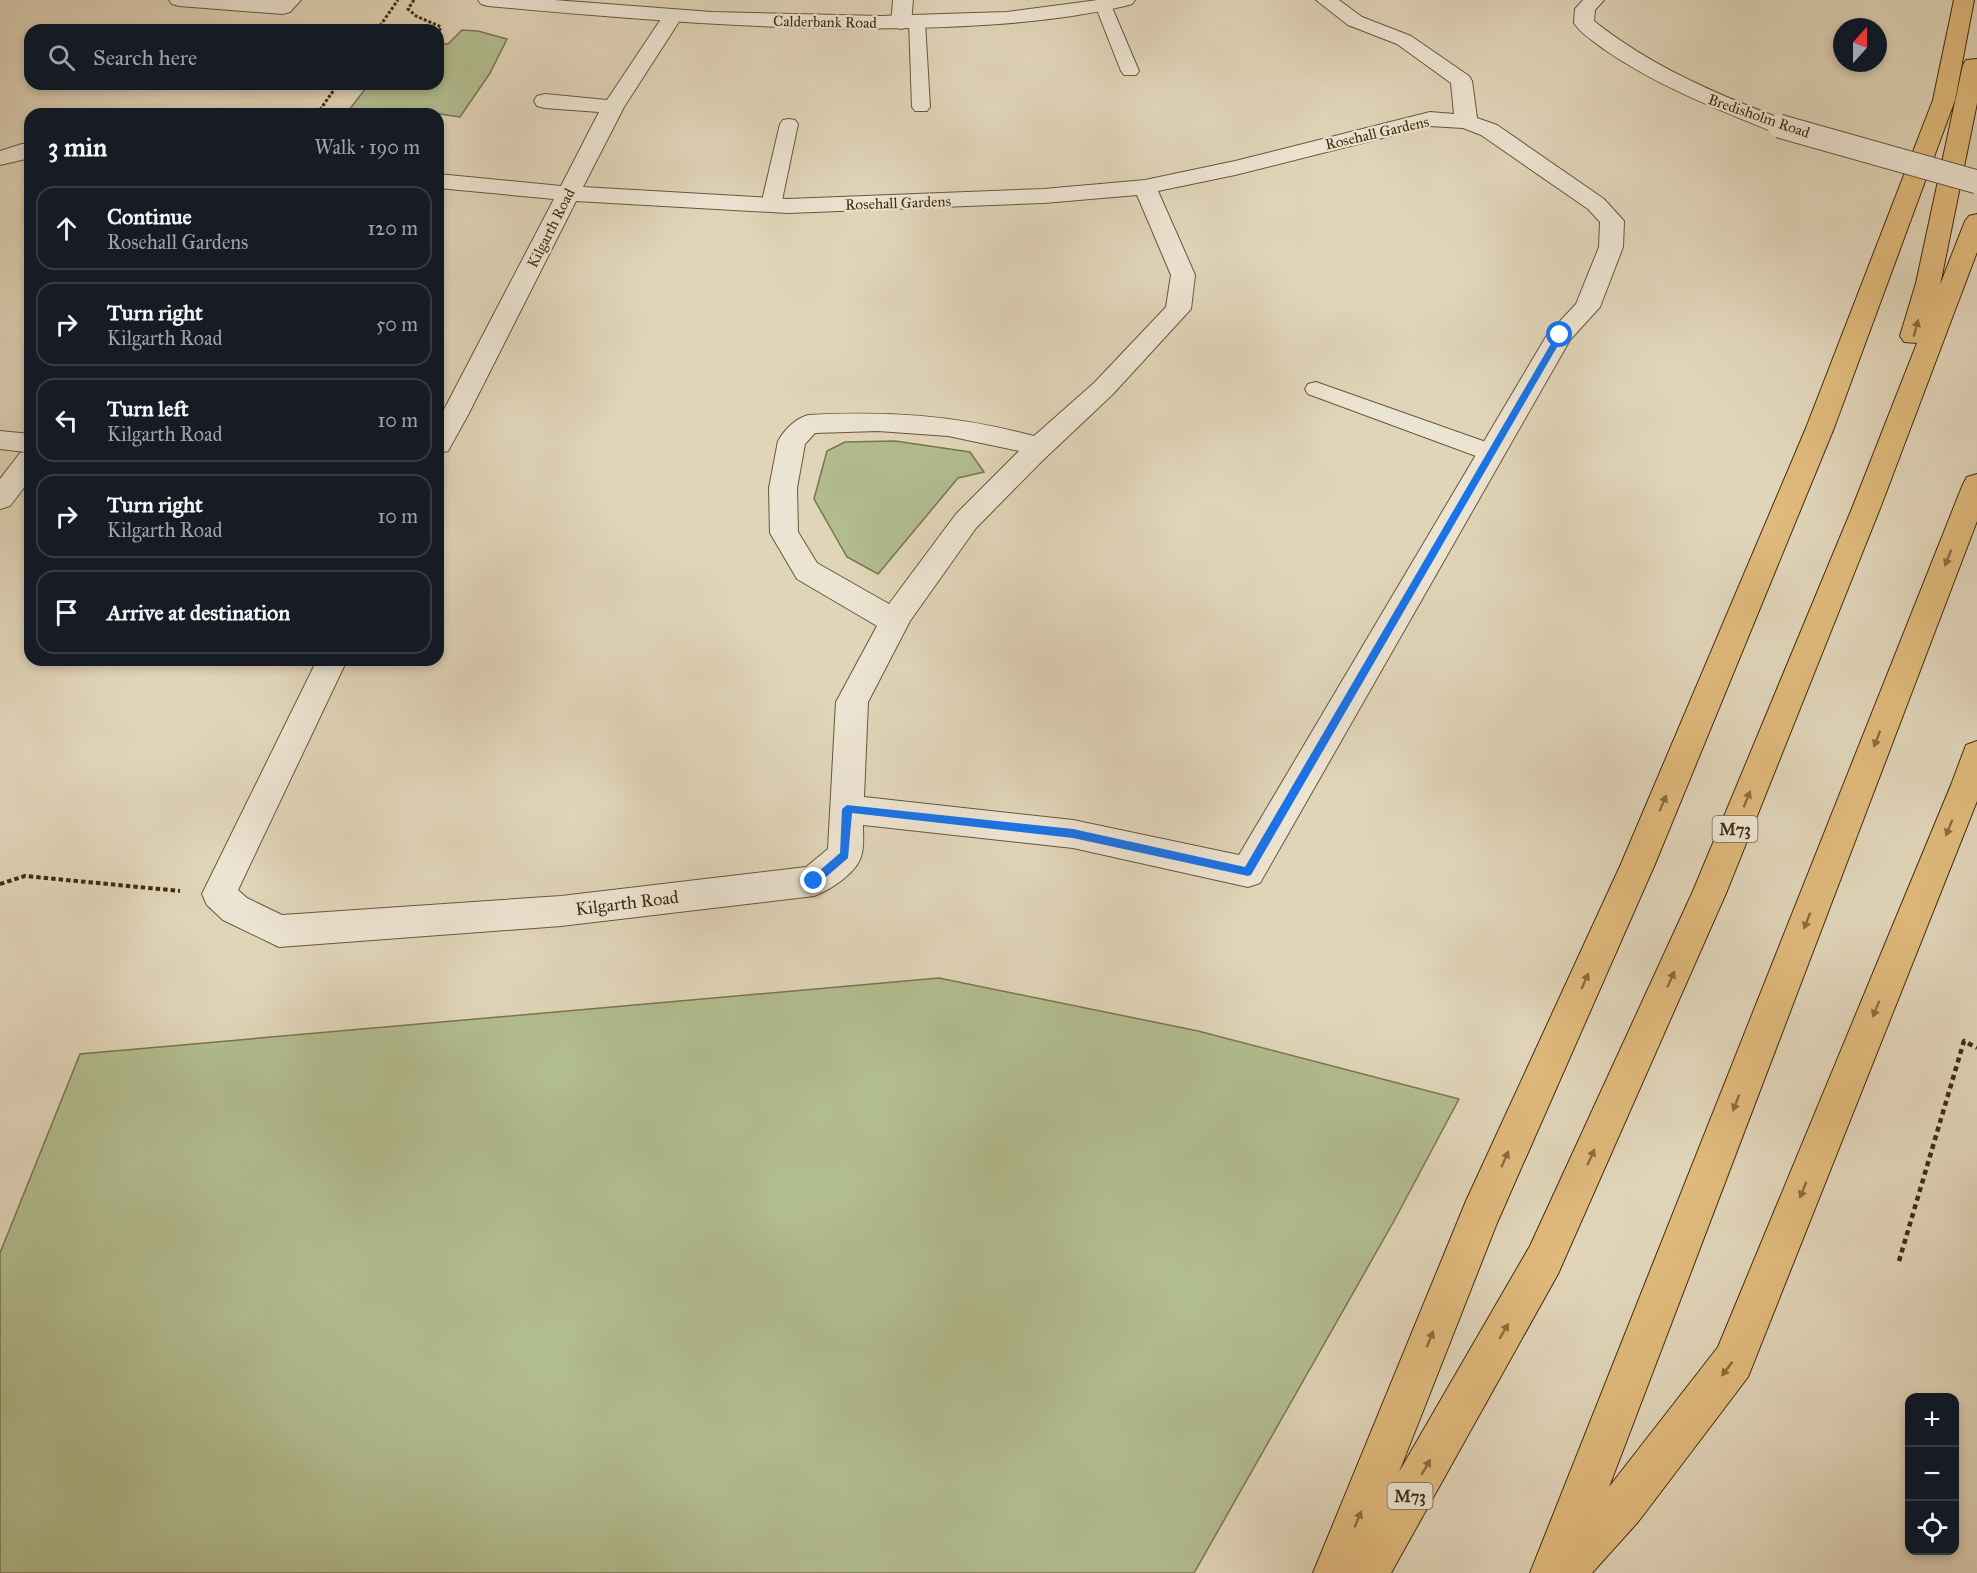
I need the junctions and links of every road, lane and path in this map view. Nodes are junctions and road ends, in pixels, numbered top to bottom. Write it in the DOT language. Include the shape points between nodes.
graph roads {
  1 [pos="178,0"];
  2 [pos="291,0"];
  3 [pos="398,0"];
  4 [pos="414,0"];
  5 [pos="488,0"];
  6 [pos="903,0"];
  7 [pos="1125,0"];
  8 [pos="1326,0"];
  9 [pos="1594,0"];
  10 [pos="1964,0"];
  11 [pos="1066,5"];
  12 [pos="1103,6"];
  13 [pos="672,17"];
  14 [pos="909,22"];
  15 [pos="380,24"];
  16 [pos="434,24"];
  17 [pos="1977,46"];
  18 [pos="1130,72"];
  19 [pos="334,90"];
  20 [pos="546,101"];
  21 [pos="613,107"];
  22 [pos="321,108"];
  23 [pos="921,108"];
  24 [pos="1466,122"];
  25 [pos="789,124"];
  26 [pos="24,151"];
  27 [pos="0,158"];
  28 [pos="444,182"];
  29 [pos="1977,182"];
  30 [pos="1145,187"];
  31 [pos="569,194"];
  32 [pos="771,205"];
  33 [pos="1977,221"];
  34 [pos="1316,389"];
  35 [pos="444,434"];
  36 [pos="0,440"];
  37 [pos="24,442"];
  38 [pos="1039,447"];
  39 [pos="1492,453"];
  40 [pos="24,468"];
  41 [pos="1977,484"];
  42 [pos="0,499"];
  43 [pos="1867,506"];
  44 [pos="895,622"];
  45 [pos="329,666"];
  46 [pos="1977,754"];
  47 [pos="847,809"];
  48 [pos="0,884"];
  49 [pos="219,894"];
  50 [pos="1977,1048"];
  51 [pos="1899,1261"];
  52 [pos="1605,1495"];
  53 [pos="1336,1573"];
  54 [pos="1366,1573"];
  55 [pos="1553,1573"];
  56 [pos="1561,1573"];
  1 -- 2 [label="street" via="283,8"];
  3 -- 15 [label="path"];
  4 -- 16 [label="path" via="408,9"];
  5 -- 13 [label="street, Calderbank Road"];
  6 -- 14 [label="street"];
  7 -- 12 [label="street, Calderbank Road"];
  8 -- 24 [label="street" via="1355,21 1404,40 1461,81"];
  9 -- 29 [label="street, Bredisholm Road, bridge" via="1585,9 1584,23 1598,36 1695,93 1779,126"];
  53 -- 10 [label="highway, one-way" via="1480,1215 1638,864 1820,428 1944,100"];
  11 -- 12 [label="street, Calderbank Road"];
  11 -- 14 [label="street, Calderbank Road" via="1003,19"];
  12 -- 18 [label="lane"];
  13 -- 14 [label="street, Calderbank Road" via="789,23"];
  13 -- 21 [label="street, Kilgarth Road"];
  14 -- 23 [label="lane"];
  43 -- 17 [label="highway, one-way" via="1928,283"];
  19 -- 22 [label="path"];
  20 -- 21 [label="street"];
  21 -- 31 [label="street, Kilgarth Road"];
  24 -- 30 [label="street, Rosehall Gardens" via="1430,119"];
  24 -- 39 [label="street, Rosehall Gardens" via="1489,130 1596,204 1612,221 1611,247 1587,307 1560,335"];
  25 -- 32 [label="lane"];
  26 -- 27 [label="street"];
  28 -- 31 [label="street, Rosehall Gardens"];
  30 -- 32 [label="street, Rosehall Gardens" via="904,204"];
  30 -- 38 [label="street, Kilgarth Road" via="1183,275 1178,309 1103,389"];
  31 -- 32 [label="street, Rosehall Gardens"];
  31 -- 35 [label="street, Kilgarth Road"];
  33 -- 43 [label="highway, M73"];
  34 -- 39 [label="lane"];
  36 -- 37 [label="street"];
  38 -- 44 [label="street, Kilgarth Road" via="966,521"];
  38 -- 44 [label="street" via="947,427 862,422 808,424 792,441 783,488 784,532 807,571"];
  39 -- 47 [label="street, Rosehall Gardens" via="1248,872 1073,834"];
  40 -- 42 [label="street"];
  41 -- 52 [label="highway, one-way"];
  54 -- 43 [label="highway, M73, one-way" via="1544,1260 1710,891"];
  44 -- 47 [label="street, Kilgarth Road" via="852,702"];
  45 -- 49 [label="street"];
  46 -- 52 [label="highway, one-way" via="1733,1362"];
  47 -- 49 [label="street, Kilgarth Road" via="845,855 814,881 561,910 279,932 235,909"];
  48 -- 49 [label="path" via="25,876"];
  50 -- 51 [label="path" via="1964,1041"];
  52 -- 55 [label="highway"];
  52 -- 56 [label="highway"];
}
